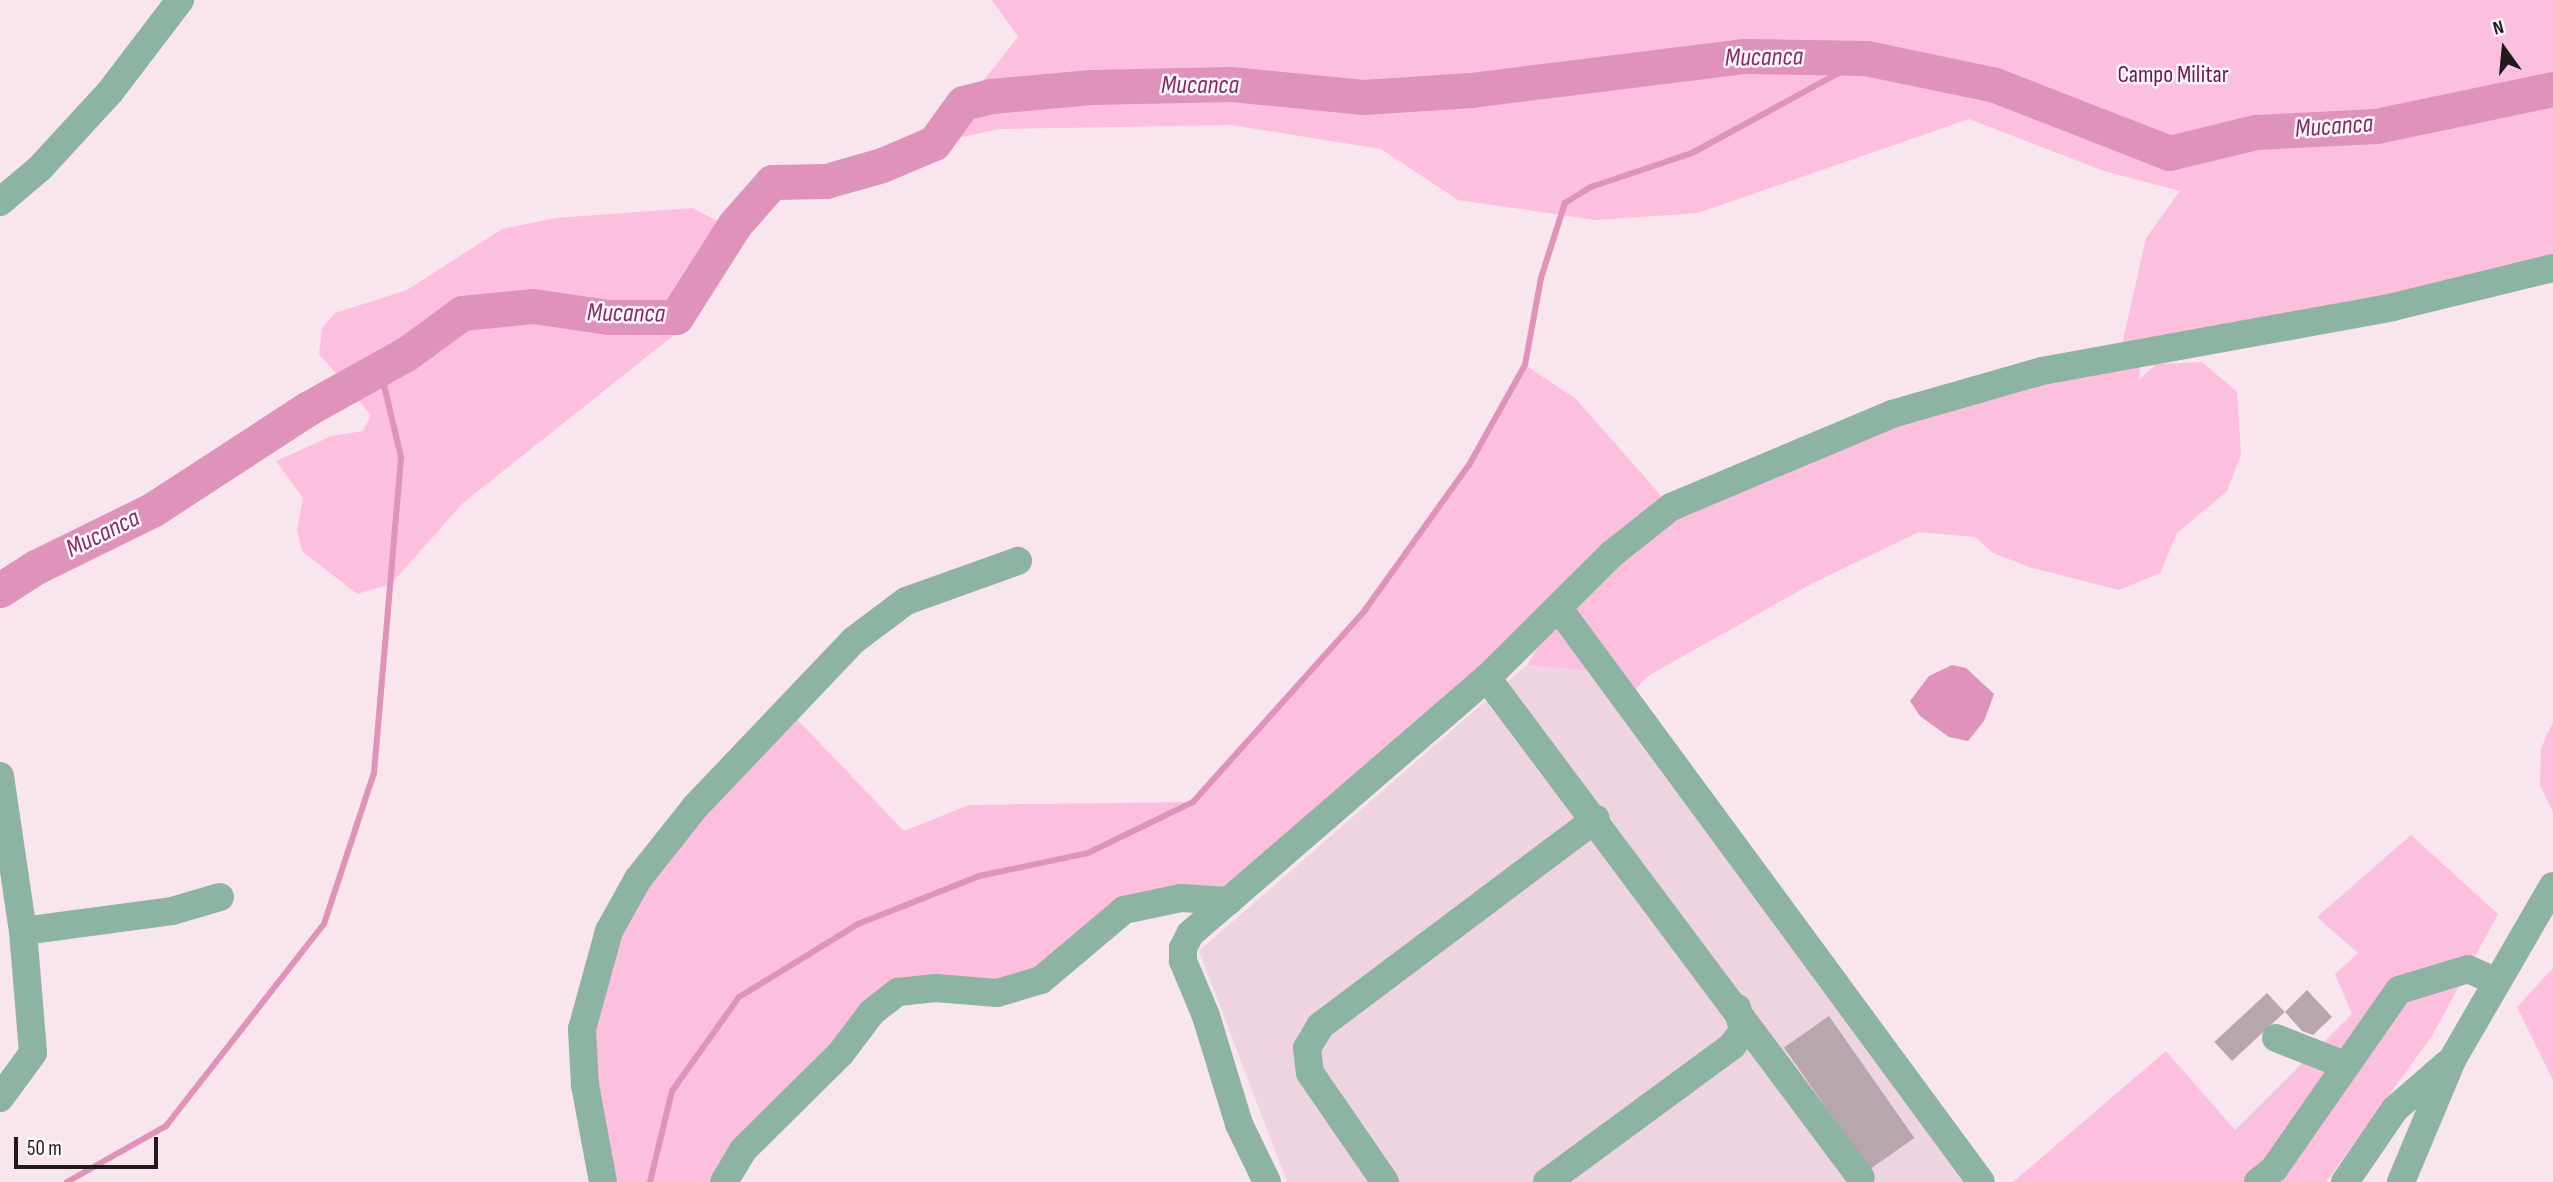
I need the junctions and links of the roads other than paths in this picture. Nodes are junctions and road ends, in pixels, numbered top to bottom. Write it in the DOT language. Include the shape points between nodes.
graph roads {
  1 [pos="180,0"];
  2 [pos="0,202"];
  3 [pos="2553,268"];
  4 [pos="1018,561"];
  5 [pos="1560,610"];
  6 [pos="1487,678"];
  7 [pos="0,776"];
  8 [pos="1596,819"];
  9 [pos="2553,886"];
  10 [pos="220,897"];
  11 [pos="1229,901"];
  12 [pos="23,931"];
  13 [pos="2496,981"];
  14 [pos="1737,1008"];
  15 [pos="2276,1038"];
  16 [pos="2452,1060"];
  17 [pos="2345,1065"];
  18 [pos="0,1098"];
  19 [pos="1861,1178"];
  20 [pos="603,1182"];
  21 [pos="723,1182"];
  22 [pos="1267,1182"];
  23 [pos="1385,1182"];
  24 [pos="1547,1182"];
  25 [pos="1981,1182"];
  26 [pos="2258,1182"];
  27 [pos="2346,1182"];
  28 [pos="2401,1182"];
  1 -- 2 [label="street" via="110,92 40,168"];
  3 -- 5 [label="street" via="2379,310 2042,372 1892,414 1671,507 1613,553"];
  4 -- 20 [label="street" via="906,601 854,640 695,807 638,879 608,931 582,1029 585,1085"];
  5 -- 6 [label="street"];
  5 -- 25 [label="street"];
  6 -- 8 [label="street"];
  6 -- 11 [label="street"];
  7 -- 12 [label="street"];
  8 -- 14 [label="street"];
  8 -- 23 [label="street" via="1320,1026 1307,1048 1310,1073"];
  9 -- 13 [label="street"];
  10 -- 12 [label="street" via="172,911"];
  11 -- 21 [label="street" via="1181,898 1124,909 1041,980 997,993 936,988 898,992 872,1012 841,1054 743,1150"];
  11 -- 22 [label="street" via="1190,934 1182,948 1183,961 1206,1016 1239,1124"];
  12 -- 18 [label="street" via="33,1053"];
  13 -- 16 [label="street"];
  13 -- 17 [label="street" via="2468,969 2399,990"];
  14 -- 19 [label="street"];
  14 -- 24 [label="street" via="1743,1030 1732,1046"];
  15 -- 17 [label="street"];
  16 -- 27 [label="street" via="2395,1109"];
  16 -- 28 [label="street"];
  17 -- 26 [label="street" via="2274,1169"];
}
